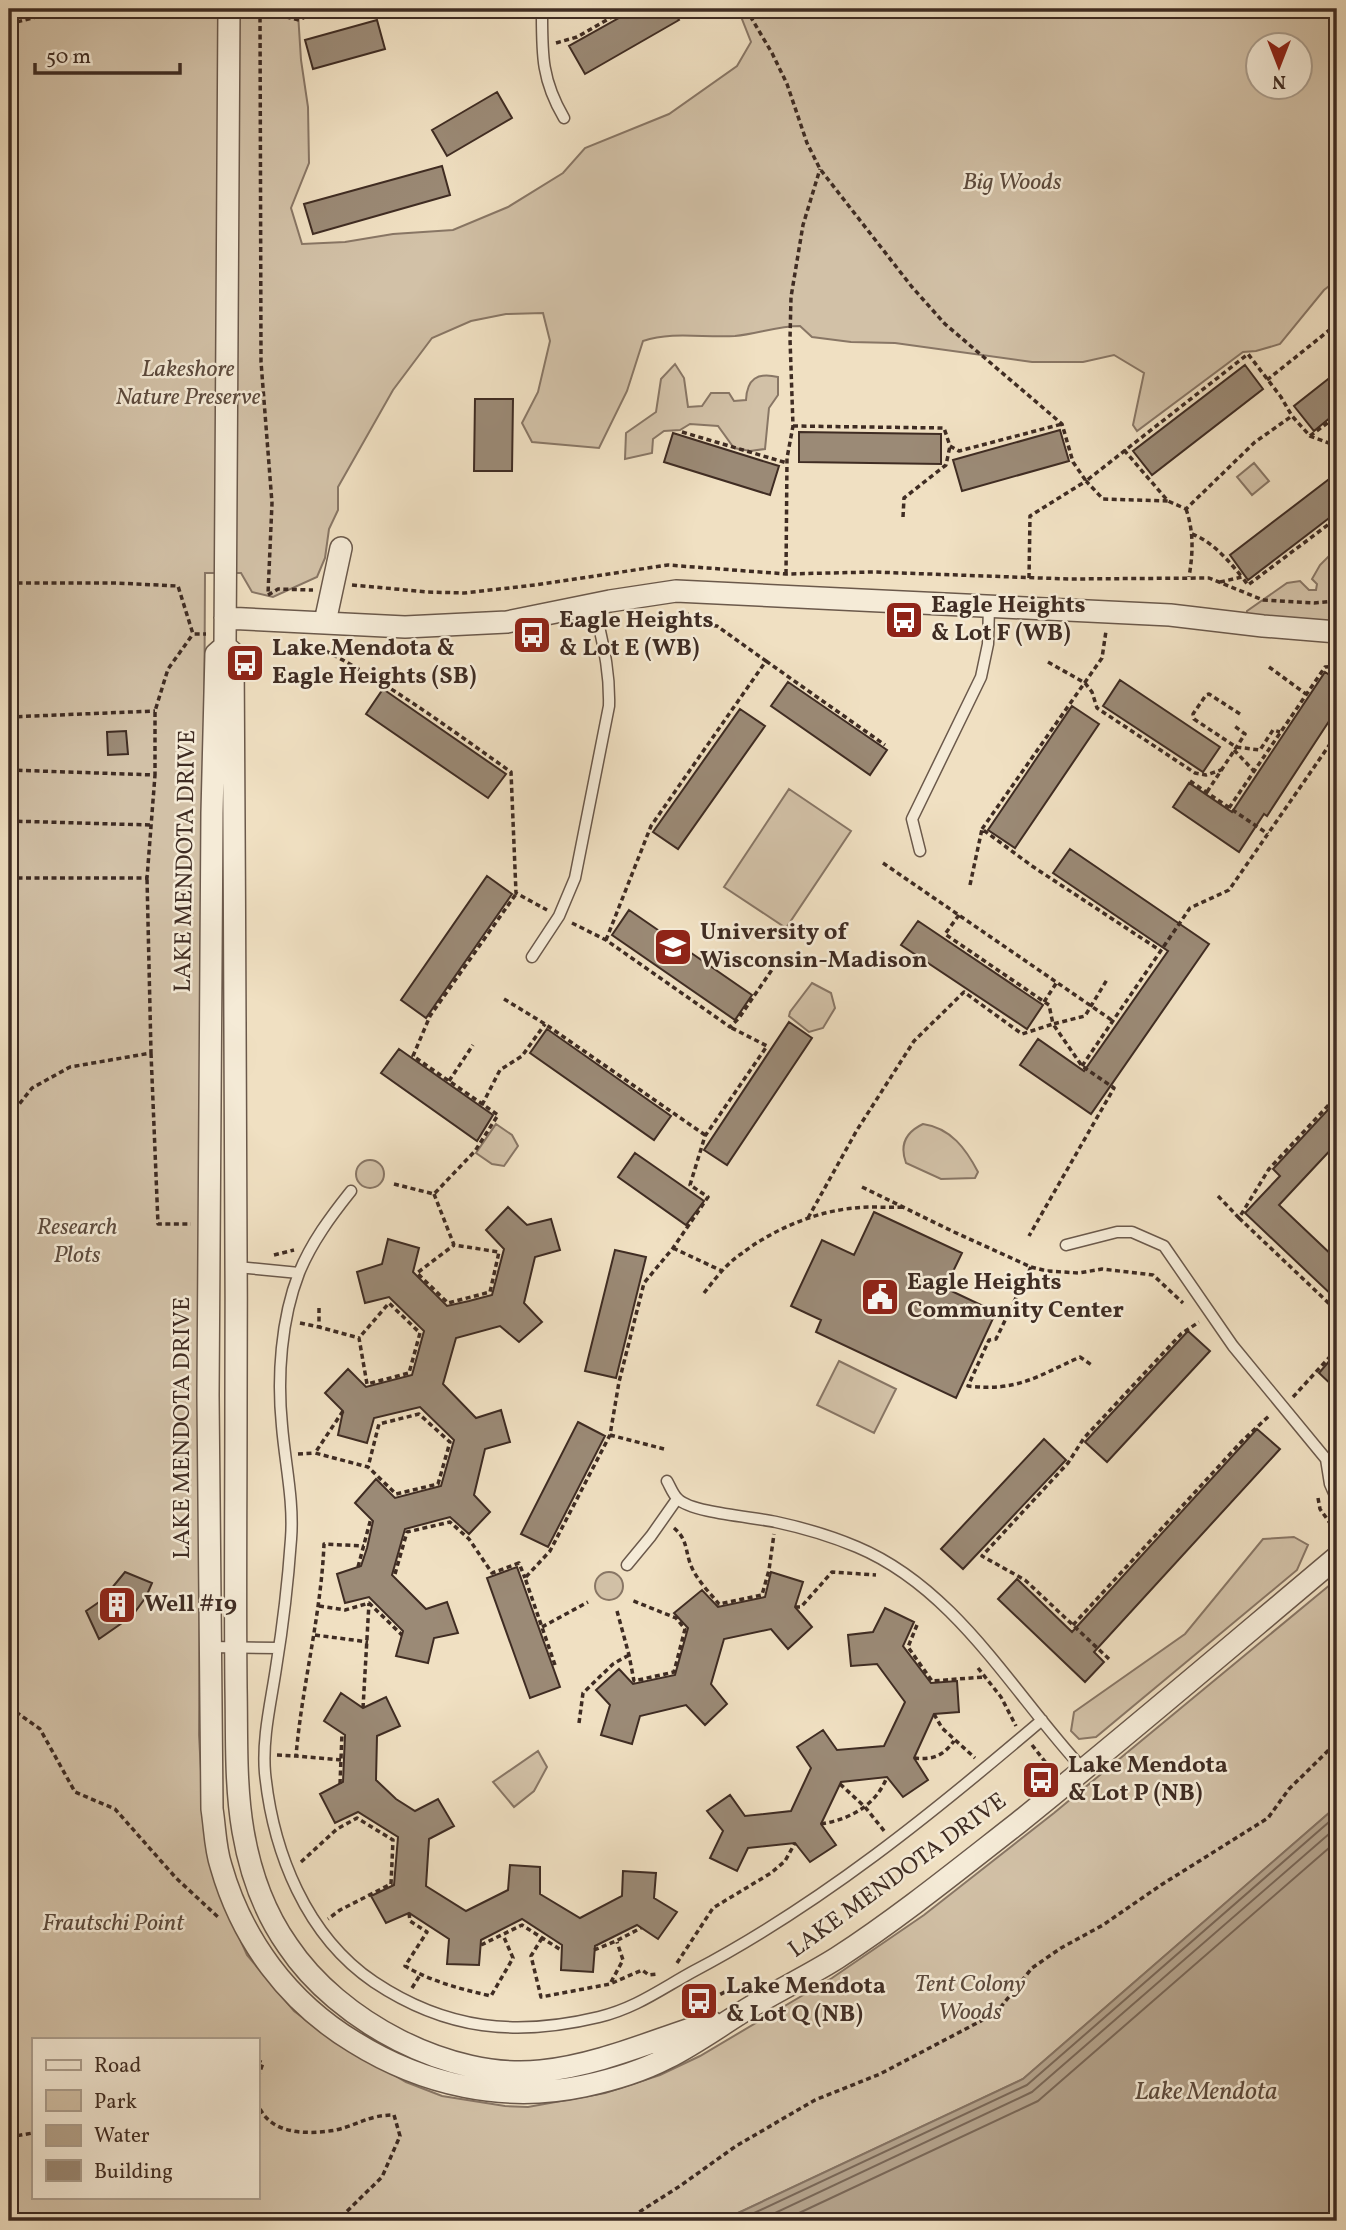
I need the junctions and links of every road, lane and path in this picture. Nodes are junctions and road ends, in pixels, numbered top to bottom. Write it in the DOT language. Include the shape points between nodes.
graph roads {
  1 [pos="67,9"];
  2 [pos="229,9"];
  3 [pos="320,9"];
  4 [pos="542,9"];
  5 [pos="626,9"];
  6 [pos="746,9"];
  7 [pos="261,10"];
  8 [pos="9,24"];
  9 [pos="542,46"];
  10 [pos="564,118"];
  11 [pos="820,169"];
  12 [pos="1337,324"];
  13 [pos="1267,380"];
  14 [pos="1292,416"];
  15 [pos="1337,416"];
  16 [pos="1062,424"];
  17 [pos="793,426"];
  18 [pos="682,432"];
  19 [pos="1310,436"];
  20 [pos="950,446"];
  21 [pos="1337,446"];
  22 [pos="1124,450"];
  23 [pos="787,463"];
  24 [pos="1086,481"];
  25 [pos="1168,501"];
  26 [pos="1186,509"];
  27 [pos="903,517"];
  28 [pos="1337,518"];
  29 [pos="1192,534"];
  30 [pos="341,548"];
  31 [pos="786,574"];
  32 [pos="1189,577"];
  33 [pos="1242,577"];
  34 [pos="1028,578"];
  35 [pos="1220,582"];
  36 [pos="9,583"];
  37 [pos="268,595"];
  38 [pos="594,604"];
  39 [pos="989,606"];
  40 [pos="1108,611"];
  41 [pos="697,614"];
  42 [pos="325,622"];
  43 [pos="1337,632"];
  44 [pos="225,633"];
  45 [pos="193,634"];
  46 [pos="303,639"];
  47 [pos="766,661"];
  48 [pos="1048,662"];
  49 [pos="1337,666"];
  50 [pos="1269,667"];
  51 [pos="1085,683"];
  52 [pos="1306,694"];
  53 [pos="155,711"];
  54 [pos="1240,714"];
  55 [pos="9,717"];
  56 [pos="1233,725"];
  57 [pos="1280,732"];
  58 [pos="1337,734"];
  59 [pos="885,745"];
  60 [pos="1235,749"];
  61 [pos="9,770"];
  62 [pos="1221,770"];
  63 [pos="1254,771"];
  64 [pos="155,775"];
  65 [pos="1190,781"];
  66 [pos="1207,792"];
  67 [pos="1229,808"];
  68 [pos="9,821"];
  69 [pos="151,825"];
  70 [pos="982,829"];
  71 [pos="1268,834"];
  72 [pos="920,851"];
  73 [pos="883,863"];
  74 [pos="9,878"];
  75 [pos="147,878"];
  76 [pos="970,885"];
  77 [pos="516,893"];
  78 [pos="958,915"];
  79 [pos="559,916"];
  80 [pos="606,940"];
  81 [pos="1161,951"];
  82 [pos="782,955"];
  83 [pos="531,957"];
  84 [pos="1108,978"];
  85 [pos="1057,982"];
  86 [pos="504,999"];
  87 [pos="1044,1002"];
  88 [pos="1091,1006"];
  89 [pos="1113,1021"];
  90 [pos="545,1024"];
  91 [pos="1053,1024"];
  92 [pos="730,1027"];
  93 [pos="473,1045"];
  94 [pos="1082,1066"];
  95 [pos="449,1081"];
  96 [pos="1337,1096"];
  97 [pos="482,1105"];
  98 [pos="9,1117"];
  99 [pos="705,1136"];
  100 [pos="394,1184"];
  101 [pos="862,1186"];
  102 [pos="351,1191"];
  103 [pos="435,1194"];
  104 [pos="1217,1196"];
  105 [pos="905,1208"];
  106 [pos="808,1218"];
  107 [pos="1239,1218"];
  108 [pos="1029,1236"];
  109 [pos="454,1245"];
  110 [pos="1066,1245"];
  111 [pos="673,1248"];
  112 [pos="237,1267"];
  113 [pos="1031,1267"];
  114 [pos="722,1271"];
  115 [pos="299,1273"];
  116 [pos="704,1293"];
  117 [pos="319,1308"];
  118 [pos="1190,1310"];
  119 [pos="1337,1311"];
  120 [pos="1194,1316"];
  121 [pos="287,1319"];
  122 [pos="319,1327"];
  123 [pos="359,1338"];
  124 [pos="1337,1349"];
  125 [pos="1093,1366"];
  126 [pos="1293,1398"];
  127 [pos="343,1411"];
  128 [pos="1273,1413"];
  129 [pos="610,1435"];
  130 [pos="663,1449"];
  131 [pos="368,1467"];
  132 [pos="667,1481"];
  133 [pos="1318,1495"];
  134 [pos="677,1499"];
  135 [pos="1337,1500"];
  136 [pos="371,1518"];
  137 [pos="663,1519"];
  138 [pos="1337,1533"];
  139 [pos="364,1546"];
  140 [pos="772,1549"];
  141 [pos="1337,1557"];
  142 [pos="627,1565"];
  143 [pos="358,1567"];
  144 [pos="395,1574"];
  145 [pos="886,1577"];
  146 [pos="525,1578"];
  147 [pos="631,1600"];
  148 [pos="588,1602"];
  149 [pos="369,1603"];
  150 [pos="319,1606"];
  151 [pos="794,1607"];
  152 [pos="617,1611"];
  153 [pos="917,1625"];
  154 [pos="1073,1625"];
  155 [pos="542,1627"];
  156 [pos="315,1635"];
  157 [pos="402,1635"];
  158 [pos="368,1642"];
  159 [pos="210,1647"];
  160 [pos="236,1647"];
  161 [pos="279,1648"];
  162 [pos="629,1655"];
  163 [pos="1109,1659"];
  164 [pos="555,1665"];
  165 [pos="977,1667"];
  166 [pos="985,1676"];
  167 [pos="9,1707"];
  168 [pos="363,1708"];
  169 [pos="934,1714"];
  170 [pos="1042,1720"];
  171 [pos="579,1723"];
  172 [pos="1017,1727"];
  173 [pos="342,1733"];
  174 [pos="954,1741"];
  175 [pos="1337,1742"];
  176 [pos="1033,1746"];
  177 [pos="967,1749"];
  178 [pos="914,1758"];
  179 [pos="341,1759"];
  180 [pos="1084,1770"];
  181 [pos="1054,1776"];
  182 [pos="887,1777"];
  183 [pos="340,1784"];
  184 [pos="840,1784"];
  185 [pos="866,1807"];
  186 [pos="877,1822"];
  187 [pos="821,1824"];
  188 [pos="796,1843"];
  189 [pos="310,1852"];
  190 [pos="259,1891"];
  191 [pos="233,1902"];
  192 [pos="340,1910"];
  193 [pos="409,1913"];
  194 [pos="641,1928"];
  195 [pos="503,1935"];
  196 [pos="248,1936"];
  197 [pos="542,1938"];
  198 [pos="616,1941"];
  199 [pos="481,1945"];
  200 [pos="561,1950"];
  201 [pos="594,1950"];
  202 [pos="610,1984"];
  203 [pos="729,1990"];
  204 [pos="705,2002"];
  205 [pos="741,2013"];
  206 [pos="259,2107"];
  207 [pos="32,2133"];
  208 [pos="9,2137"];
  209 [pos="337,2221"];
  210 [pos="625,2221"];
  1 -- 8 [label="path"];
  2 -- 44 [label="street, LAKE MENDOTA DRIVE"];
  3 -- 7 [label="path" via="299,20"];
  4 -- 9 [label="lane"];
  5 -- 9 [label="path" via="577,37"];
  6 -- 11 [label="path" via="788,84"];
  7 -- 37 [label="path" via="261,362 272,503"];
  9 -- 10 [label="lane" via="544,74"];
  11 -- 16 [label="path" via="945,324"];
  11 -- 17 [label="path" via="803,225 792,297"];
  12 -- 13 [label="path"];
  13 -- 14 [label="path"];
  13 -- 22 [label="path" via="1248,354"];
  14 -- 19 [label="path"];
  14 -- 26 [label="path" via="1255,442"];
  15 -- 19 [label="path"];
  16 -- 20 [label="path" via="959,451"];
  16 -- 24 [label="path" via="1073,462"];
  17 -- 20 [label="path" via="944,428"];
  17 -- 23 [label="path"];
  18 -- 23 [label="path"];
  19 -- 21 [label="path"];
  20 -- 27 [label="path" via="946,465 904,498"];
  22 -- 24 [label="path"];
  22 -- 25 [label="path"];
  23 -- 31 [label="path"];
  24 -- 25 [label="path" via="1103,499"];
  24 -- 34 [label="path" via="1030,516"];
  25 -- 26 [label="path"];
  26 -- 29 [label="path"];
  28 -- 33 [label="path" via="1248,585"];
  29 -- 32 [label="path"];
  29 -- 33 [label="path" via="1222,554"];
  30 -- 42 [label="street"];
  33 -- 35 [label="path"];
  36 -- 45 [label="path" via="178,586"];
  38 -- 39 [label="street" via="677,591"];
  38 -- 42 [label="street" via="507,622 405,627"];
  38 -- 79 [label="lane" via="606,647 609,706 575,878"];
  39 -- 40 [label="street"];
  39 -- 72 [label="lane" via="981,677 912,819"];
  40 -- 43 [label="street"];
  40 -- 51 [label="path" via="1102,658"];
  41 -- 47 [label="path" via="683,614 683,624 717,626"];
  42 -- 44 [label="street"];
  44 -- 45 [label="path"];
  44 -- 112 [label="street, LAKE MENDOTA DRIVE" via="233,653"];
  44 -- 159 [label="street, LAKE MENDOTA DRIVE" via="216,654 212,813"];
  45 -- 53 [label="path" via="168,668"];
  46 -- 77 [label="path" via="387,685 511,772"];
  47 -- 59 [label="path"];
  47 -- 80 [label="path" via="651,826"];
  48 -- 51 [label="path"];
  49 -- 52 [label="path" via="1325,667"];
  50 -- 52 [label="path"];
  51 -- 62 [label="path" via="1097,708 1195,773"];
  51 -- 70 [label="path"];
  52 -- 57 [label="path"];
  53 -- 55 [label="path"];
  53 -- 64 [label="path"];
  54 -- 60 [label="path" via="1209,694 1193,714"];
  56 -- 60 [label="path" via="1245,734"];
  57 -- 60 [label="path" via="1273,730 1260,750"];
  57 -- 63 [label="path"];
  58 -- 71 [label="path"];
  60 -- 62 [label="path"];
  60 -- 63 [label="path"];
  61 -- 64 [label="path"];
  62 -- 66 [label="path"];
  63 -- 67 [label="path"];
  64 -- 69 [label="path"];
  65 -- 66 [label="path"];
  66 -- 67 [label="path"];
  67 -- 71 [label="path"];
  68 -- 69 [label="path"];
  69 -- 75 [label="path"];
  70 -- 76 [label="path"];
  70 -- 81 [label="path"];
  71 -- 81 [label="path" via="1229,890 1190,908"];
  73 -- 78 [label="path"];
  74 -- 75 [label="path"];
  75 -- 98 [label="path" via="151,1054 70,1067 32,1088"];
  77 -- 79 [label="path"];
  77 -- 95 [label="path" via="430,1016 414,1056"];
  78 -- 85 [label="path"];
  78 -- 87 [label="path" via="945,934"];
  79 -- 80 [label="path"];
  79 -- 83 [label="lane"];
  80 -- 92 [label="path"];
  81 -- 89 [label="path"];
  82 -- 92 [label="path"];
  84 -- 88 [label="path"];
  85 -- 87 [label="path"];
  85 -- 88 [label="path"];
  86 -- 90 [label="path"];
  87 -- 91 [label="path"];
  88 -- 89 [label="path"];
  88 -- 91 [label="path" via="1085,1016"];
  89 -- 94 [label="path"];
  90 -- 97 [label="path" via="522,1056 500,1070"];
  90 -- 99 [label="path"];
  91 -- 94 [label="path"];
  91 -- 106 [label="path" via="1022,1034 964,992 914,1041"];
  92 -- 99 [label="path" via="767,1046"];
  93 -- 95 [label="path"];
  94 -- 108 [label="path" via="1114,1088"];
  95 -- 97 [label="path"];
  96 -- 107 [label="path" via="1269,1169"];
  97 -- 103 [label="path" via="498,1115 474,1151"];
  99 -- 111 [label="path" via="690,1185 708,1198"];
  100 -- 103 [label="path"];
  101 -- 105 [label="path"];
  102 -- 115 [label="lane" via="329,1219"];
  103 -- 109 [label="path"];
  104 -- 107 [label="path"];
  105 -- 106 [label="path" via="853,1208"];
  105 -- 113 [label="path"];
  106 -- 114 [label="path" via="763,1239"];
  107 -- 119 [label="path"];
  109 -- 109 [label="path" via="499,1252 490,1292 448,1303 418,1273"];
  110 -- 135 [label="lane" via="1132,1232 1164,1246 1233,1346 1326,1459"];
  111 -- 114 [label="path"];
  111 -- 129 [label="path" via="644,1283"];
  112 -- 115 [label="lane"];
  112 -- 160 [label="street, LAKE MENDOTA DRIVE"];
  113 -- 118 [label="path" via="1153,1275"];
  113 -- 125 [label="path" via="968,1386 994,1389 1023,1383 1080,1357"];
  114 -- 116 [label="path"];
  115 -- 121 [label="lane"];
  117 -- 122 [label="path"];
  120 -- 154 [label="path" via="1199,1322 1181,1334 982,1556 1025,1580"];
  121 -- 122 [label="path"];
  121 -- 161 [label="lane" via="281,1413 292,1534"];
  122 -- 123 [label="path"];
  123 -- 123 [label="path" via="367,1384 410,1373 420,1334 389,1303"];
  124 -- 126 [label="path"];
  127 -- 131 [label="path" via="315,1453"];
  128 -- 154 [label="path"];
  129 -- 130 [label="path"];
  129 -- 146 [label="path" via="550,1551"];
  131 -- 131 [label="path" via="396,1494 438,1484 450,1443 419,1414 379,1423"];
  132 -- 134 [label="lane"];
  133 -- 138 [label="path" via="1320,1509"];
  134 -- 137 [label="lane"];
  134 -- 170 [label="lane" via="693,1507 823,1533 897,1570 925,1590 979,1643"];
  136 -- 139 [label="path"];
  137 -- 140 [label="path" via="682,1535 690,1563 719,1604 762,1595"];
  137 -- 142 [label="lane"];
  139 -- 143 [label="path"];
  139 -- 150 [label="path" via="324,1544"];
  141 -- 180 [label="street, LAKE MENDOTA DRIVE"];
  144 -- 146 [label="path" via="407,1532 450,1522 469,1539 492,1573 519,1563"];
  145 -- 151 [label="path" via="832,1572 801,1607"];
  146 -- 155 [label="path"];
  147 -- 162 [label="path" via="676,1618 685,1629 674,1672 634,1681"];
  148 -- 155 [label="path"];
  149 -- 150 [label="path" via="345,1610"];
  149 -- 157 [label="path"];
  149 -- 158 [label="path"];
  150 -- 156 [label="path"];
  152 -- 162 [label="path"];
  153 -- 166 [label="path" via="908,1647 932,1681"];
  154 -- 163 [label="path"];
  155 -- 164 [label="path"];
  156 -- 158 [label="path"];
  156 -- 179 [label="path" via="296,1756"];
  158 -- 168 [label="path"];
  159 -- 160 [label="lane"];
  159 -- 191 [label="street, LAKE MENDOTA DRIVE" via="212,1809 219,1863"];
  160 -- 161 [label="lane"];
  160 -- 190 [label="street, LAKE MENDOTA DRIVE" via="237,1776 242,1827"];
  161 -- 170 [label="lane" via="265,1755 271,1815 289,1874 315,1923 359,1971 391,1993 470,2024 505,2028 544,2026 640,2004 859,1869"];
  162 -- 171 [label="path" via="583,1693"];
  165 -- 166 [label="path"];
  166 -- 172 [label="path"];
  167 -- 196 [label="path" via="40,1729 75,1792 115,1809 176,1878 222,1920"];
  169 -- 174 [label="path"];
  170 -- 180 [label="lane"];
  173 -- 179 [label="path"];
  174 -- 177 [label="path"];
  174 -- 178 [label="path" via="941,1756"];
  175 -- 210 [label="path" via="1289,1789 1268,1818 1032,1968 996,2012 880,2074 815,2100 736,2146"];
  176 -- 181 [label="path"];
  179 -- 183 [label="path"];
  180 -- 205 [label="street, LAKE MENDOTA DRIVE" via="955,1873 837,1958"];
  182 -- 185 [label="path"];
  184 -- 185 [label="path"];
  185 -- 186 [label="path"];
  185 -- 187 [label="path"];
  188 -- 202 [label="path" via="771,1873 713,1908 678,1962 657,1975 642,1970"];
  189 -- 192 [label="path" via="357,1818 393,1840 391,1884"];
  190 -- 191 [label="street"];
  190 -- 205 [label="street, LAKE MENDOTA DRIVE" via="290,1950 313,1978 375,2027 446,2059 510,2072 541,2071 612,2055"];
  191 -- 196 [label="street, LAKE MENDOTA DRIVE"];
  193 -- 195 [label="path" via="410,1921 427,1931 405,1966 457,1989 491,1996 513,1958"];
  194 -- 198 [label="path"];
  195 -- 197 [label="path" via="522,1925"];
  195 -- 199 [label="path"];
  196 -- 205 [label="street, LAKE MENDOTA DRIVE" via="295,1994 343,2036 400,2067 457,2086 495,2092 584,2086 626,2074 667,2059"];
  197 -- 200 [label="path"];
  197 -- 202 [label="path" via="531,1956 541,1997"];
  198 -- 201 [label="path"];
  198 -- 202 [label="path" via="624,1961"];
  203 -- 204 [label="path"];
  206 -- 209 [label="path" via="281,2130 302,2132 337,2130 376,2115 394,2115 400,2136 382,2177"];
  207 -- 208 [label="path"];
}
